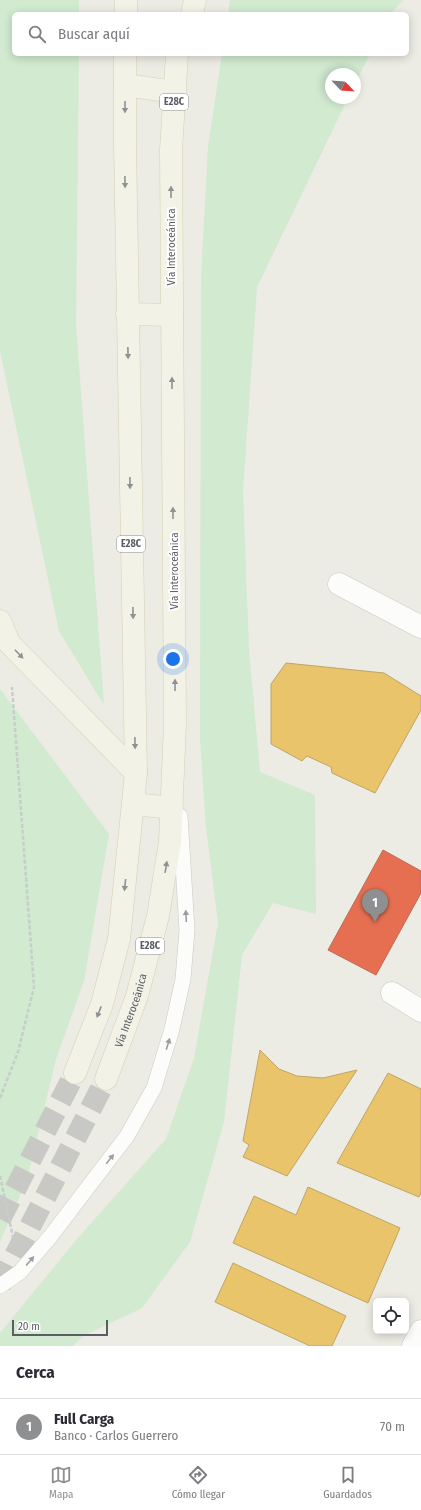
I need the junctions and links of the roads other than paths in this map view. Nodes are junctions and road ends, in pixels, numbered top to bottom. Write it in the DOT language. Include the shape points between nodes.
graph roads {
  1 [pos="126,0"];
  2 [pos="180,0"];
  3 [pos="195,0"];
  4 [pos="126,12"];
  5 [pos="180,12"];
  6 [pos="192,12"];
  7 [pos="125,56"];
  8 [pos="177,56"];
  9 [pos="186,56"];
  10 [pos="125,85"];
  11 [pos="175,92"];
  12 [pos="171,150"];
  13 [pos="127,314"];
  14 [pos="172,315"];
  15 [pos="340,584"];
  16 [pos="0,621"];
  17 [pos="421,627"];
  18 [pos="175,724"];
  19 [pos="136,773"];
  20 [pos="133,804"];
  21 [pos="172,808"];
  22 [pos="392,993"];
  23 [pos="421,1011"];
  24 [pos="75,1073"];
  25 [pos="106,1079"];
  26 [pos="0,1286"];
  27 [pos="421,1331"];
  28 [pos="413,1346"];
  1 -- 4 [label="main road"];
  2 -- 5 [label="main road"];
  3 -- 6 [label="main road"];
  7 -- 10 [label="main road, E28C"];
  8 -- 11 [label="main road, Vía Interoceánica / E28C"];
  9 -- 12 [label="main road"];
  10 -- 11 [label="main road"];
  10 -- 13 [label="main road, E28C, one-way"];
  11 -- 12 [label="main road, Vía Interoceánica / E28C"];
  14 -- 12 [label="main road, Vía Interoceánica / E28C, one-way"];
  13 -- 14 [label="main road"];
  13 -- 19 [label="main road, E28C, one-way"];
  18 -- 14 [label="main road, Vía Interoceánica / E28C, one-way"];
  15 -- 17 [label="street"];
  16 -- 19 [label="main road, one-way" via="9,643"];
  18 -- 21 [label="main road, Vía Interoceánica / E28C"];
  26 -- 18 [label="lane, one-way" via="20,1272 50,1237 127,1136 154,1088 172,1029 183,979 187,930"];
  19 -- 20 [label="main road, E28C"];
  20 -- 21 [label="main road"];
  20 -- 24 [label="main road, E28C, one-way" via="119,939 102,1004"];
  25 -- 21 [label="main road, Vía Interoceánica / E28C, one-way" via="137,996 158,916 170,842"];
  22 -- 23 [label="street"];
  27 -- 28 [label="street"];
}
